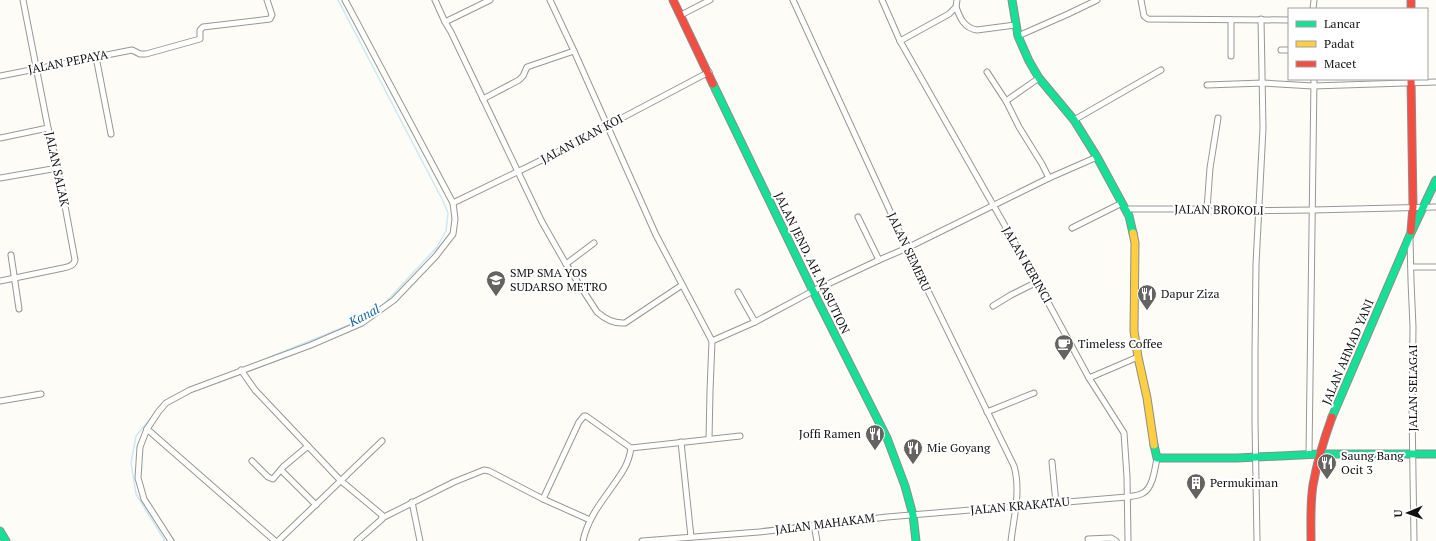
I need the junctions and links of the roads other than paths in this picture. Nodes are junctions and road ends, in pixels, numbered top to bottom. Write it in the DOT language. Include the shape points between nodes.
graph roads {
  1 [pos="23,0"];
  2 [pos="267,0"];
  3 [pos="345,0"];
  4 [pos="435,0"];
  5 [pos="490,0"];
  6 [pos="550,0"];
  7 [pos="673,0"];
  8 [pos="710,0"];
  9 [pos="793,0"];
  10 [pos="882,0"];
  11 [pos="957,0"];
  12 [pos="1012,0"];
  13 [pos="1098,0"];
  14 [pos="1141,0"];
  15 [pos="1088,2"];
  16 [pos="956,7"];
  17 [pos="681,15"];
  18 [pos="1261,19"];
  19 [pos="1231,20"];
  20 [pos="1288,20"];
  21 [pos="445,22"];
  22 [pos="1015,25"];
  23 [pos="1018,36"];
  24 [pos="900,41"];
  25 [pos="1280,50"];
  26 [pos="1288,50"];
  27 [pos="574,51"];
  28 [pos="1231,56"];
  29 [pos="96,57"];
  30 [pos="37,68"];
  31 [pos="1161,70"];
  32 [pos="709,72"];
  33 [pos="987,72"];
  34 [pos="0,76"];
  35 [pos="1039,78"];
  36 [pos="1314,80"];
  37 [pos="1411,80"];
  38 [pos="1436,82"];
  39 [pos="1263,83"];
  40 [pos="1207,85"];
  41 [pos="1313,86"];
  42 [pos="482,99"];
  43 [pos="1006,101"];
  44 [pos="1218,118"];
  45 [pos="1074,120"];
  46 [pos="606,125"];
  47 [pos="48,128"];
  48 [pos="111,134"];
  49 [pos="0,138"];
  50 [pos="1097,157"];
  51 [pos="58,168"];
  52 [pos="518,172"];
  53 [pos="0,178"];
  54 [pos="1049,178"];
  55 [pos="1436,180"];
  56 [pos="453,203"];
  57 [pos="993,205"];
  58 [pos="1124,206"];
  59 [pos="1425,206"];
  60 [pos="1413,207"];
  61 [pos="1436,207"];
  62 [pos="1207,209"];
  63 [pos="1259,210"];
  64 [pos="1313,210"];
  65 [pos="858,217"];
  66 [pos="1072,228"];
  67 [pos="1410,235"];
  68 [pos="594,243"];
  69 [pos="907,248"];
  70 [pos="11,255"];
  71 [pos="879,260"];
  72 [pos="566,264"];
  73 [pos="1411,267"];
  74 [pos="1436,267"];
  75 [pos="14,279"];
  76 [pos="0,281"];
  77 [pos="1037,282"];
  78 [pos="682,285"];
  79 [pos="813,291"];
  80 [pos="738,292"];
  81 [pos="993,306"];
  82 [pos="19,310"];
  83 [pos="755,322"];
  84 [pos="712,341"];
  85 [pos="1138,357"];
  86 [pos="241,370"];
  87 [pos="1089,378"];
  88 [pos="1034,393"];
  89 [pos="41,394"];
  90 [pos="0,401"];
  91 [pos="987,412"];
  92 [pos="148,429"];
  93 [pos="740,436"];
  94 [pos="710,440"];
  95 [pos="382,441"];
  96 [pos="681,442"];
  97 [pos="308,446"];
  98 [pos="632,448"];
  99 [pos="1320,454"];
  100 [pos="1414,454"];
  101 [pos="1436,454"];
  102 [pos="1309,455"];
  103 [pos="1256,457"];
  104 [pos="1157,458"];
  105 [pos="252,461"];
  106 [pos="1052,462"];
  107 [pos="281,470"];
  108 [pos="340,480"];
  109 [pos="1126,498"];
  110 [pos="543,499"];
  111 [pos="412,502"];
  112 [pos="1056,502"];
  113 [pos="316,505"];
  114 [pos="1016,505"];
  115 [pos="913,514"];
  116 [pos="382,518"];
  117 [pos="590,520"];
  118 [pos="814,525"];
  119 [pos="0,531"];
  120 [pos="722,535"];
  121 [pos="691,537"];
  122 [pos="1088,539"];
  123 [pos="5,541"];
  124 [pos="171,541"];
  125 [pos="275,541"];
  126 [pos="278,541"];
  127 [pos="357,541"];
  128 [pos="420,541"];
  129 [pos="583,541"];
  130 [pos="642,541"];
  131 [pos="722,541"];
  132 [pos="817,541"];
  133 [pos="916,541"];
  134 [pos="1011,541"];
  135 [pos="1116,541"];
  136 [pos="1128,541"];
  137 [pos="1257,541"];
  138 [pos="1311,541"];
  139 [pos="1414,541"];
  1 -- 30 [label="street, JALAN SALAK"];
  2 -- 29 [label="street, JALAN PEPAYA" via="272,14 270,18 203,28 198,40 146,54 132,50"];
  3 -- 56 [label="street"];
  4 -- 21 [label="street"];
  5 -- 21 [label="street"];
  6 -- 27 [label="street"];
  7 -- 17 [label="main road, JALAN JEND. AH. NASUTION"];
  8 -- 17 [label="street"];
  9 -- 69 [label="street, JALAN SEMERU"];
  10 -- 24 [label="street, JALAN KERINCI"];
  11 -- 16 [label="street"];
  12 -- 22 [label="main road"];
  13 -- 15 [label="street"];
  14 -- 19 [label="street" via="1144,16 1148,19"];
  15 -- 23 [label="street" via="1068,14"];
  16 -- 22 [label="street" via="959,16 971,29"];
  16 -- 24 [label="street" via="949,14"];
  17 -- 32 [label="main road, JALAN JEND. AH. NASUTION"];
  18 -- 19 [label="street"];
  18 -- 20 [label="street"];
  18 -- 39 [label="street"];
  19 -- 28 [label="street"];
  21 -- 42 [label="street"];
  22 -- 23 [label="main road"];
  23 -- 35 [label="main road" via="1028,61"];
  24 -- 57 [label="street, JALAN KERINCI"];
  25 -- 26 [label="street"];
  27 -- 42 [label="street" via="527,67 519,80"];
  27 -- 46 [label="street"];
  29 -- 30 [label="street, JALAN PEPAYA"];
  29 -- 48 [label="street"];
  30 -- 34 [label="street, JALAN PEPAYA"];
  30 -- 47 [label="street, JALAN SALAK"];
  31 -- 45 [label="street"];
  32 -- 46 [label="street, JALAN IKAN KOI"];
  32 -- 79 [label="main road, JALAN JEND. AH. NASUTION"];
  33 -- 43 [label="street"];
  35 -- 43 [label="street"];
  35 -- 45 [label="main road"];
  36 -- 41 [label="street"];
  37 -- 38 [label="street"];
  37 -- 41 [label="street"];
  37 -- 60 [label="main road"];
  39 -- 40 [label="street"];
  39 -- 41 [label="street"];
  39 -- 63 [label="street"];
  41 -- 64 [label="street"];
  42 -- 52 [label="street"];
  43 -- 54 [label="street"];
  44 -- 62 [label="street"];
  45 -- 50 [label="main road"];
  46 -- 52 [label="street, JALAN IKAN KOI"];
  46 -- 78 [label="street" via="656,235"];
  47 -- 49 [label="street"];
  47 -- 51 [label="street, JALAN SALAK"];
  50 -- 54 [label="street"];
  50 -- 58 [label="main road"];
  51 -- 53 [label="street"];
  51 -- 75 [label="street, JALAN SALAK" via="75,263"];
  52 -- 56 [label="street, JALAN IKAN KOI"];
  52 -- 72 [label="street"];
  54 -- 57 [label="street"];
  55 -- 59 [label="main road, JALAN AHMAD YANI"];
  56 -- 86 [label="street" via="453,234 394,300 362,323 311,345"];
  57 -- 69 [label="street"];
  57 -- 77 [label="street, JALAN KERINCI"];
  58 -- 62 [label="street, JALAN BROKOLI"];
  58 -- 66 [label="street"];
  58 -- 85 [label="main road" via="1135,243 1134,320"];
  59 -- 60 [label="street, JALAN BROKOLI"];
  59 -- 61 [label="street, JALAN BROKOLI"];
  59 -- 67 [label="main road, JALAN AHMAD YANI"];
  60 -- 64 [label="street, JALAN BROKOLI"];
  60 -- 67 [label="main road"];
  62 -- 63 [label="street, JALAN BROKOLI"];
  63 -- 64 [label="street, JALAN BROKOLI"];
  63 -- 103 [label="street" via="1256,264"];
  64 -- 102 [label="street"];
  65 -- 71 [label="street"];
  67 -- 73 [label="street, JALAN SELAGAI"];
  67 -- 99 [label="main road, JALAN AHMAD YANI" via="1337,404"];
  68 -- 72 [label="street"];
  69 -- 71 [label="street"];
  69 -- 91 [label="street, JALAN SEMERU"];
  70 -- 75 [label="street"];
  71 -- 79 [label="street"];
  72 -- 78 [label="street" via="597,312 615,322 625,323"];
  73 -- 74 [label="street"];
  73 -- 100 [label="street, JALAN SELAGAI"];
  75 -- 76 [label="street, JALAN SALAK"];
  75 -- 82 [label="street"];
  77 -- 81 [label="street"];
  77 -- 87 [label="street, JALAN KERINCI"];
  78 -- 84 [label="street"];
  79 -- 83 [label="street"];
  79 -- 115 [label="main road, JALAN JEND. AH. NASUTION" via="887,438 906,486"];
  80 -- 83 [label="street"];
  83 -- 84 [label="street"];
  84 -- 94 [label="street"];
  85 -- 87 [label="street"];
  85 -- 104 [label="main road"];
  86 -- 92 [label="street" via="190,390 166,403"];
  86 -- 97 [label="street" via="255,390"];
  87 -- 109 [label="street, JALAN KERINCI" via="1124,433"];
  88 -- 91 [label="street"];
  89 -- 90 [label="street"];
  91 -- 114 [label="street, JALAN SEMERU" via="1016,473"];
  92 -- 124 [label="street" via="139,453 140,489"];
  92 -- 125 [label="street"];
  93 -- 94 [label="street"];
  94 -- 96 [label="street"];
  95 -- 108 [label="street"];
  96 -- 98 [label="street"];
  96 -- 121 [label="street"];
  97 -- 107 [label="street"];
  97 -- 108 [label="street"];
  98 -- 110 [label="street" via="584,416"];
  98 -- 117 [label="street" via="625,468"];
  99 -- 100 [label="main road"];
  99 -- 102 [label="main road"];
  99 -- 138 [label="main road, JALAN AHMAD YANI" via="1313,486"];
  100 -- 101 [label="main road"];
  100 -- 139 [label="street, JALAN SELAGAI"];
  102 -- 103 [label="main road"];
  103 -- 104 [label="main road"];
  103 -- 137 [label="street"];
  104 -- 109 [label="street, JALAN KRAKATAU" via="1147,490"];
  105 -- 107 [label="street" via="271,479"];
  106 -- 112 [label="street"];
  107 -- 113 [label="street"];
  108 -- 113 [label="street"];
  108 -- 116 [label="street"];
  109 -- 112 [label="street, JALAN KRAKATAU"];
  109 -- 136 [label="street, JALAN KERINCI"];
  110 -- 111 [label="street" via="484,470"];
  110 -- 117 [label="street"];
  111 -- 116 [label="street"];
  111 -- 128 [label="street"];
  112 -- 114 [label="street, JALAN KRAKATAU"];
  113 -- 126 [label="street"];
  114 -- 115 [label="street, JALAN KRAKATAU"];
  114 -- 134 [label="street, JALAN SEMERU"];
  115 -- 118 [label="street, JALAN MAHAKAM"];
  115 -- 133 [label="main road, JALAN JEND. AH. NASUTION"];
  116 -- 127 [label="street"];
  117 -- 129 [label="street"];
  118 -- 120 [label="street, JALAN MAHAKAM"];
  118 -- 132 [label="street"];
  119 -- 123 [label="main road"];
  120 -- 121 [label="street, JALAN MAHAKAM"];
  120 -- 131 [label="street"];
  121 -- 130 [label="street, JALAN MAHAKAM"];
  122 -- 135 [label="street" via="1112,538"];
}
